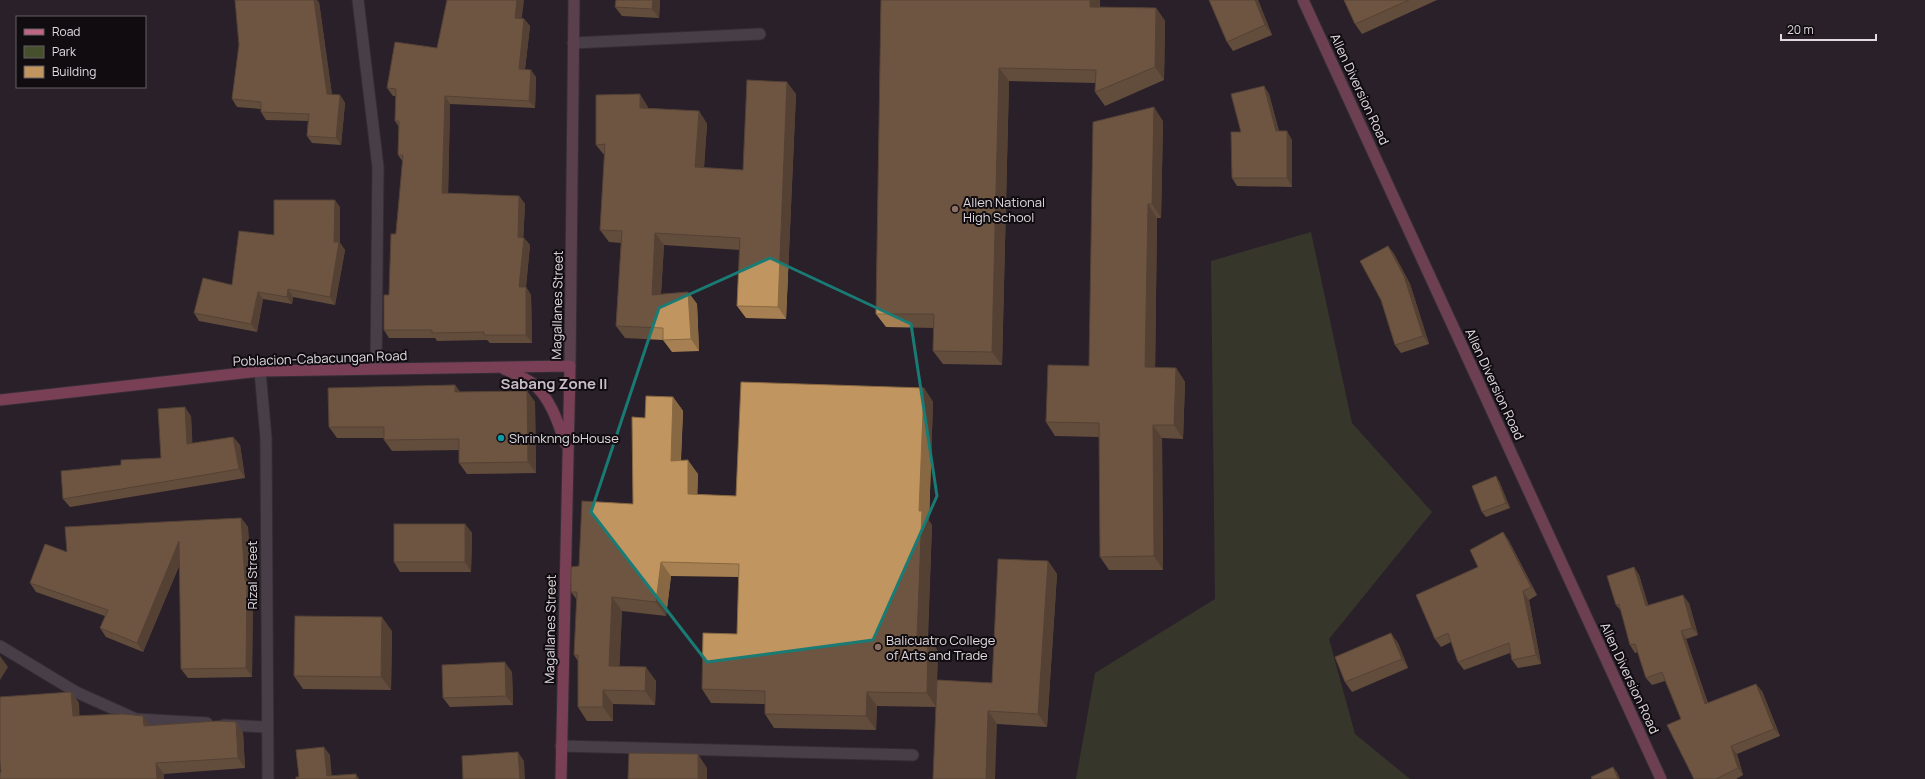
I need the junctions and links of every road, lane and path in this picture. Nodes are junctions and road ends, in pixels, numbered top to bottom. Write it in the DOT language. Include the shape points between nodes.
graph roads {
  1 [pos="358,0"];
  2 [pos="574,0"];
  3 [pos="1303,0"];
  4 [pos="760,34"];
  5 [pos="573,43"];
  6 [pos="570,366"];
  7 [pos="499,367"];
  8 [pos="376,370"];
  9 [pos="260,371"];
  10 [pos="0,400"];
  11 [pos="568,449"];
  12 [pos="0,646"];
  13 [pos="267,727"];
  14 [pos="561,746"];
  15 [pos="913,754"];
  16 [pos="268,779"];
  17 [pos="561,779"];
  18 [pos="1661,779"];
  1 -- 8 [label="street" via="378,167"];
  2 -- 5 [label="main road, Magallanes Street"];
  3 -- 18 [label="main road, Allen Diversion Road"];
  4 -- 5 [label="street"];
  5 -- 6 [label="main road, Magallanes Street"];
  6 -- 7 [label="highway, Poblacion-Cabacungan Road"];
  6 -- 11 [label="highway, Magallanes Street"];
  7 -- 8 [label="highway, Poblacion-Cabacungan Road"];
  7 -- 11 [label="highway" via="533,383 543,394 554,413"];
  8 -- 9 [label="highway, Poblacion-Cabacungan Road"];
  9 -- 10 [label="highway, Poblacion-Cabacungan Road"];
  9 -- 13 [label="street, Rizal Street" via="266,438"];
  11 -- 14 [label="highway, Magallanes Street"];
  12 -- 13 [label="street" via="76,692 136,719"];
  13 -- 16 [label="street, Rizal Street"];
  14 -- 15 [label="street"];
  14 -- 17 [label="highway, Magallanes Street"];
}
